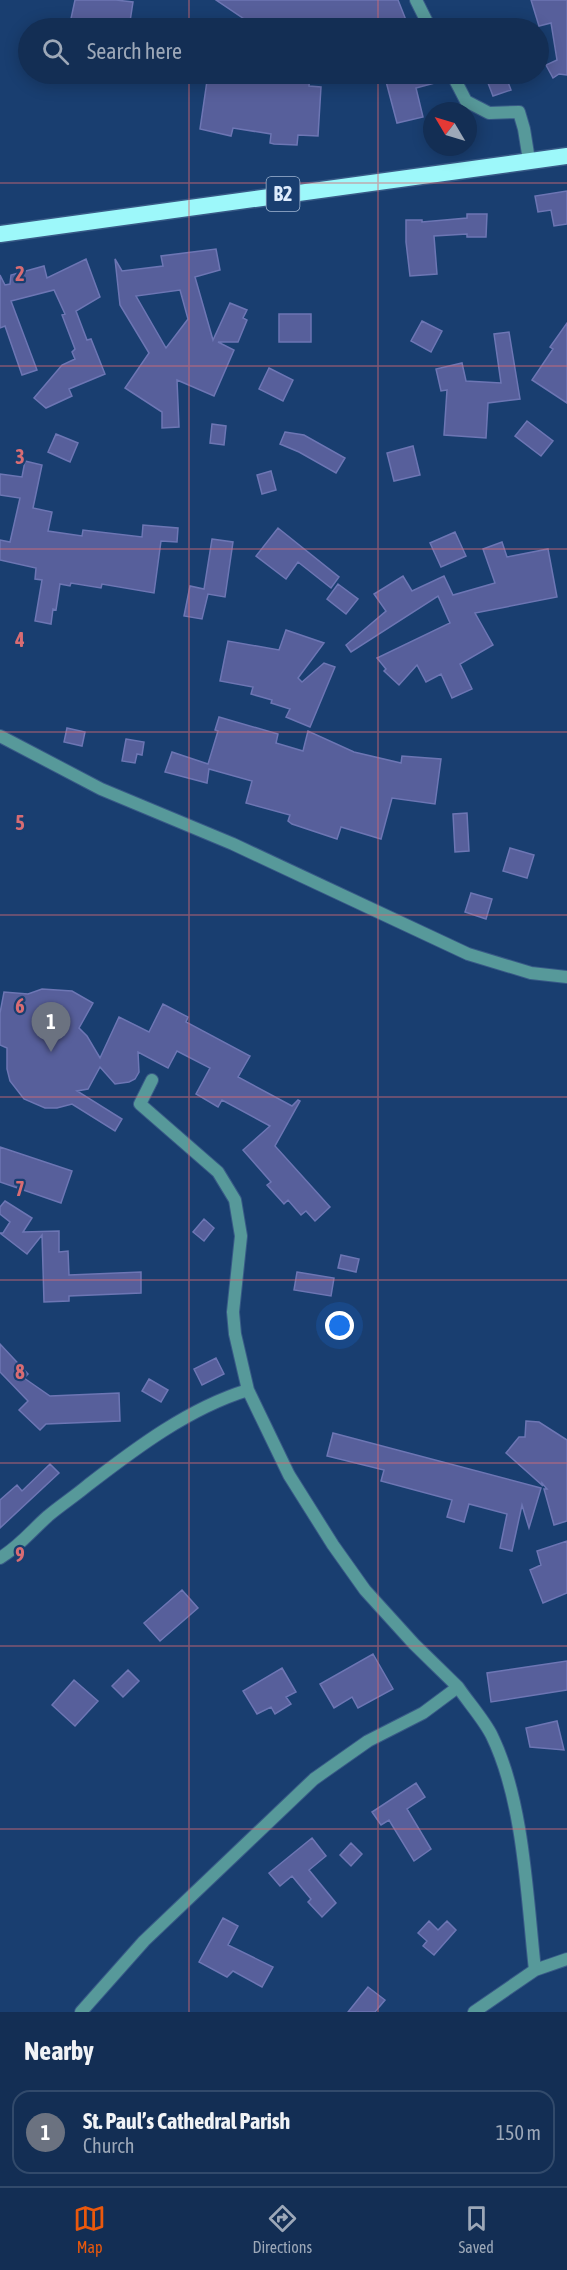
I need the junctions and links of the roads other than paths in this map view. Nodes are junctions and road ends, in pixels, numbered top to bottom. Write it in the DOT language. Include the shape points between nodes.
graph roads {
  1 [pos="416,0"];
  2 [pos="425,18"];
  3 [pos="457,84"];
  4 [pos="567,156"];
  5 [pos="529,160"];
  6 [pos="0,234"];
  7 [pos="0,736"];
  8 [pos="567,978"];
  9 [pos="153,1080"];
  10 [pos="248,1390"];
  11 [pos="0,1558"];
  12 [pos="458,1688"];
  13 [pos="567,1959"];
  14 [pos="535,1971"];
  15 [pos="81,2012"];
  16 [pos="474,2012"];
  1 -- 2 [label="street"];
  3 -- 5 [label="street" via="466,101 489,113 519,112"];
  4 -- 5 [label="highway, B2"];
  5 -- 6 [label="highway, B2"];
  7 -- 8 [label="street" via="101,789 233,844 468,954 531,973"];
  9 -- 10 [label="street" via="140,1104 218,1172 236,1200 241,1236 233,1312"];
  10 -- 11 [label="street" via="188,1416 140,1446"];
  10 -- 12 [label="street" via="289,1475 333,1545 365,1590"];
  12 -- 14 [label="street" via="491,1735 506,1773 519,1831"];
  12 -- 15 [label="street" via="423,1713 368,1741 314,1779 144,1941"];
  13 -- 14 [label="street"];
  14 -- 16 [label="street"];
}
